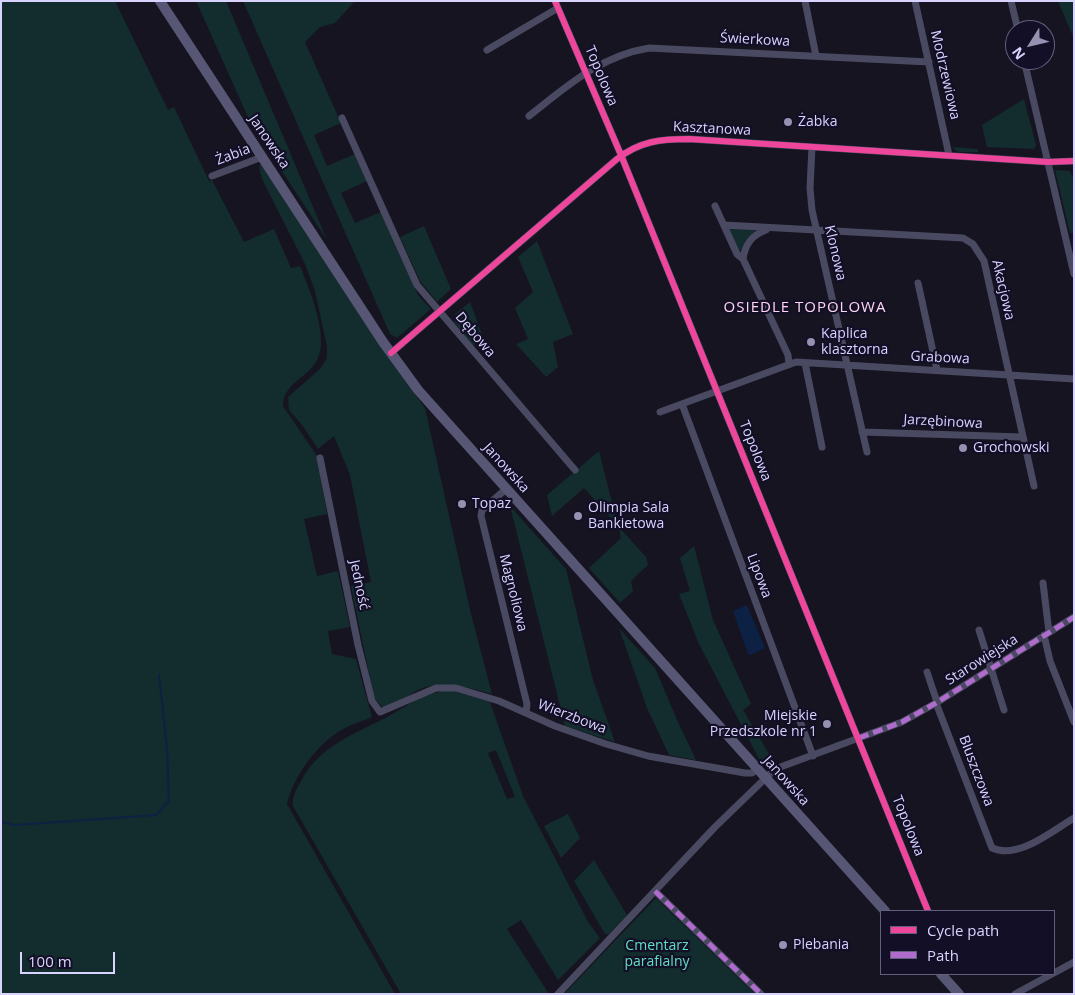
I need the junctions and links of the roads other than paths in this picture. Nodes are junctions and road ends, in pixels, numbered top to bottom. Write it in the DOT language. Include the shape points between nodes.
graph roads {
  1 [pos="160,1"];
  2 [pos="805,1"];
  3 [pos="915,1"];
  4 [pos="1011,1"];
  5 [pos="556,5"];
  6 [pos="1016,20"];
  7 [pos="487,50"];
  8 [pos="816,56"];
  9 [pos="930,62"];
  10 [pos="1026,70"];
  11 [pos="585,73"];
  12 [pos="529,116"];
  13 [pos="342,118"];
  14 [pos="812,147"];
  15 [pos="621,155"];
  16 [pos="950,155"];
  17 [pos="262,157"];
  18 [pos="1048,162"];
  19 [pos="1074,162"];
  20 [pos="212,176"];
  21 [pos="715,206"];
  22 [pos="724,225"];
  23 [pos="771,228"];
  24 [pos="817,230"];
  25 [pos="743,259"];
  26 [pos="1074,274"];
  27 [pos="918,283"];
  28 [pos="440,312"];
  29 [pos="391,353"];
  30 [pos="805,363"];
  31 [pos="789,364"];
  32 [pos="847,365"];
  33 [pos="937,370"];
  34 [pos="1009,374"];
  35 [pos="1074,379"];
  36 [pos="717,391"];
  37 [pos="682,404"];
  38 [pos="660,412"];
  39 [pos="862,432"];
  40 [pos="1023,437"];
  41 [pos="822,447"];
  42 [pos="867,452"];
  43 [pos="320,458"];
  44 [pos="575,470"];
  45 [pos="1034,486"];
  46 [pos="506,489"];
  47 [pos="1043,583"];
  48 [pos="1074,617"];
  49 [pos="980,630"];
  50 [pos="1047,634"];
  51 [pos="991,668"];
  52 [pos="927,672"];
  53 [pos="937,703"];
  54 [pos="1004,710"];
  55 [pos="383,713"];
  56 [pos="526,713"];
  57 [pos="1074,722"];
  58 [pos="859,738"];
  59 [pos="813,756"];
  60 [pos="757,769"];
  61 [pos="765,778"];
  62 [pos="1074,818"];
  63 [pos="655,891"];
  64 [pos="884,910"];
  65 [pos="928,910"];
  66 [pos="1074,962"];
  67 [pos="1055,972"];
  68 [pos="942,975"];
  69 [pos="1049,975"];
  70 [pos="558,994"];
  71 [pos="761,994"];
  72 [pos="959,994"];
  73 [pos="1015,994"];
  1 -- 17 [label="main road, Janowska"];
  2 -- 8 [label="street"];
  3 -- 9 [label="street, Modrzewiowa"];
  4 -- 6 [label="street"];
  5 -- 7 [label="street, Topolowa"];
  5 -- 11 [label="street, Topolowa"];
  8 -- 9 [label="street, Świerkowa"];
  8 -- 11 [label="street, Świerkowa" via="649,48 611,58"];
  9 -- 16 [label="street, Modrzewiowa"];
  10 -- 18 [label="street"];
  11 -- 12 [label="street, Topolowa"];
  11 -- 15 [label="street, Topolowa"];
  13 -- 28 [label="street, Dębowa" via="417,285"];
  14 -- 15 [label="street, Kasztanowa" via="667,139 642,144"];
  14 -- 16 [label="street, Kasztanowa"];
  14 -- 24 [label="street, Klonowa" via="810,188"];
  15 -- 28 [label="street, Kasztanowa"];
  15 -- 36 [label="street, Topolowa"];
  16 -- 18 [label="street, Kasztanowa"];
  17 -- 20 [label="street, Żabia"];
  17 -- 29 [label="main road, Janowska"];
  18 -- 19 [label="street, Kasztanowa"];
  18 -- 26 [label="street"];
  21 -- 22 [label="street"];
  22 -- 23 [label="street, Akacjowa"];
  22 -- 25 [label="street" via="737,254"];
  23 -- 24 [label="street, Akacjowa"];
  23 -- 25 [label="street" via="758,232 749,241"];
  24 -- 32 [label="street, Klonowa"];
  24 -- 34 [label="street, Akacjowa" via="963,238 973,244 984,261"];
  25 -- 31 [label="street"];
  27 -- 33 [label="street"];
  28 -- 29 [label="street, Kasztanowa"];
  28 -- 44 [label="street, Dębowa"];
  29 -- 46 [label="main road, Janowska" via="428,401"];
  30 -- 31 [label="street, Grabowa"];
  30 -- 32 [label="street, Grabowa"];
  30 -- 41 [label="street"];
  31 -- 36 [label="street, Grabowa"];
  32 -- 33 [label="street, Grabowa"];
  32 -- 39 [label="street, Klonowa"];
  33 -- 34 [label="street, Grabowa"];
  34 -- 35 [label="street, Grabowa"];
  34 -- 40 [label="street, Akacjowa"];
  36 -- 37 [label="street, Grabowa"];
  36 -- 58 [label="street, Topolowa"];
  37 -- 38 [label="street, Grabowa"];
  37 -- 59 [label="street, Lipowa"];
  39 -- 40 [label="street, Jarzębinowa"];
  39 -- 42 [label="street, Klonowa"];
  40 -- 45 [label="street, Akacjowa"];
  43 -- 55 [label="street, Jedność" via="365,673 373,705"];
  46 -- 56 [label="street, Magnoliowa" via="482,510 481,516 528,704"];
  46 -- 60 [label="main road, Janowska"];
  47 -- 50 [label="street"];
  48 -- 50 [label="street, Starowiejska"];
  49 -- 51 [label="street"];
  50 -- 51 [label="street, Starowiejska"];
  50 -- 57 [label="street" via="1050,662"];
  51 -- 53 [label="street, Starowiejska"];
  51 -- 54 [label="street"];
  52 -- 53 [label="street, Bluszczowa"];
  53 -- 58 [label="street, Starowiejska" via="902,722"];
  53 -- 62 [label="street, Bluszczowa" via="992,848 1016,850"];
  55 -- 56 [label="street, Wierzbowa" via="425,692 444,687 490,697"];
  56 -- 60 [label="street, Wierzbowa" via="606,744 648,756 745,773"];
  58 -- 59 [label="street, Starowiejska"];
  58 -- 65 [label="street, Topolowa"];
  59 -- 61 [label="street, Starowiejska" via="775,769"];
  60 -- 61 [label="main road, Janowska"];
  61 -- 63 [label="street, Starowiejska"];
  61 -- 64 [label="main road, Janowska"];
  63 -- 70 [label="street, Starowiejska"];
  63 -- 71 [label="street"];
  66 -- 67 [label="street"];
  68 -- 72 [label="main road"];
  69 -- 73 [label="street"];
}
